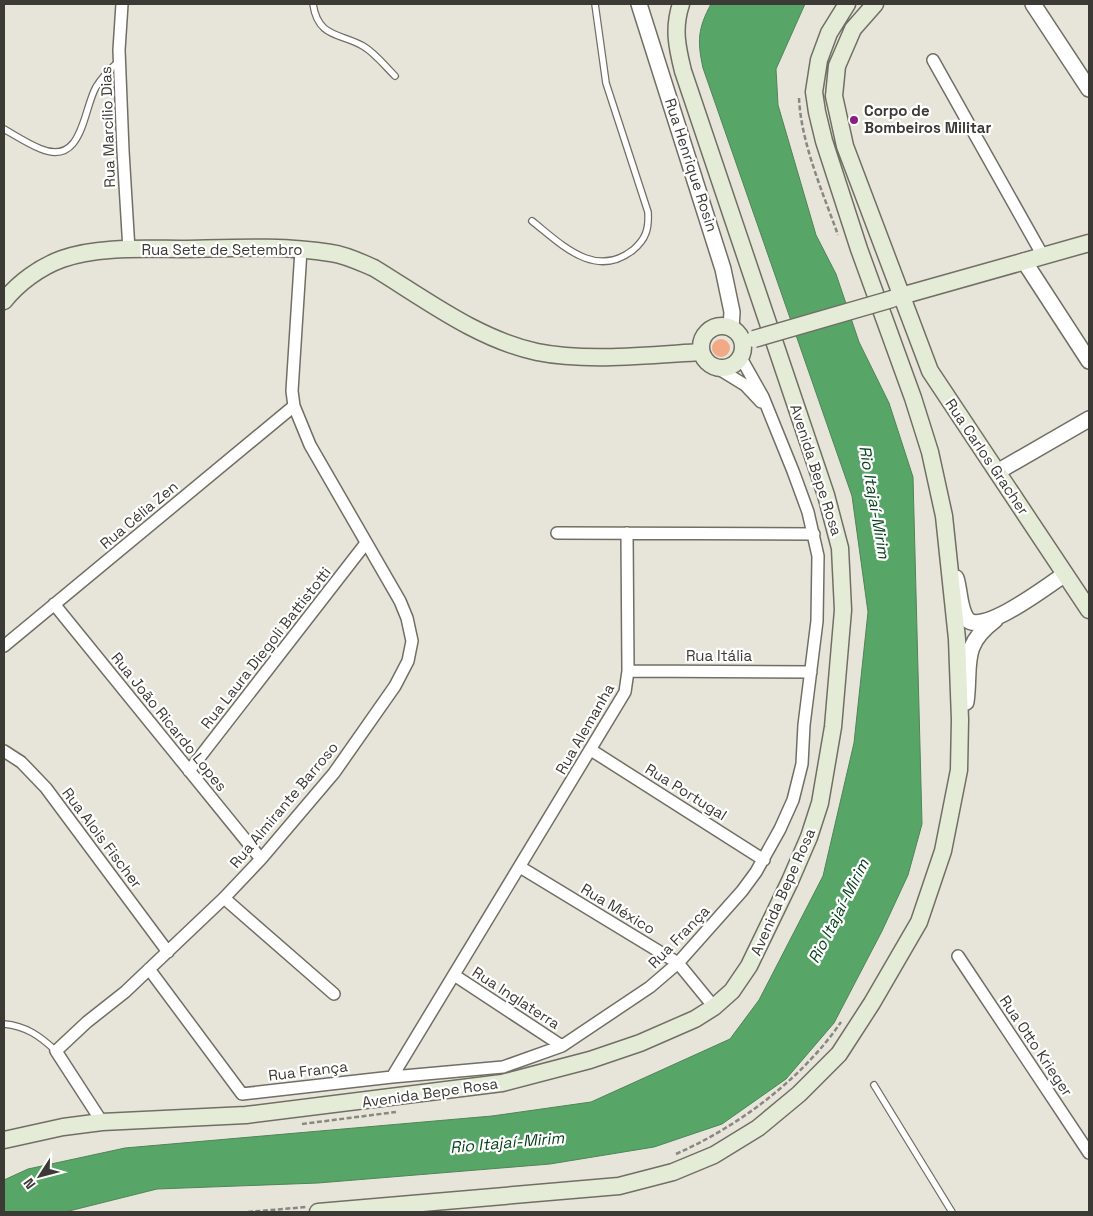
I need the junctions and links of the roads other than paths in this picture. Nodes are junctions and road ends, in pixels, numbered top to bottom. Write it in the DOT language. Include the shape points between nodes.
graph roads {
  1 [pos="122,4"];
  2 [pos="313,4"];
  3 [pos="595,4"];
  4 [pos="681,4"];
  5 [pos="847,4"];
  6 [pos="875,4"];
  7 [pos="1033,4"];
  8 [pos="641,6"];
  9 [pos="120,59"];
  10 [pos="933,60"];
  11 [pos="395,76"];
  12 [pos="1089,89"];
  13 [pos="4,129"];
  14 [pos="532,221"];
  15 [pos="1089,243"];
  16 [pos="129,250"];
  17 [pos="301,250"];
  18 [pos="1043,256"];
  19 [pos="1024,261"];
  20 [pos="897,297"];
  21 [pos="4,301"];
  22 [pos="732,328"];
  23 [pos="746,346"];
  24 [pos="701,352"];
  25 [pos="1089,361"];
  26 [pos="719,369"];
  27 [pos="294,406"];
  28 [pos="768,409"];
  29 [pos="1089,419"];
  30 [pos="997,472"];
  31 [pos="557,533"];
  32 [pos="627,533"];
  33 [pos="814,534"];
  34 [pos="366,543"];
  35 [pos="951,562"];
  36 [pos="1065,574"];
  37 [pos="54,604"];
  38 [pos="1089,610"];
  39 [pos="998,618"];
  40 [pos="4,646"];
  41 [pos="628,671"];
  42 [pos="811,672"];
  43 [pos="960,720"];
  44 [pos="591,750"];
  45 [pos="4,751"];
  46 [pos="189,770"];
  47 [pos="261,859"];
  48 [pos="764,860"];
  49 [pos="520,867"];
  50 [pos="224,898"];
  51 [pos="168,952"];
  52 [pos="958,956"];
  53 [pos="678,963"];
  54 [pos="150,969"];
  55 [pos="454,975"];
  56 [pos="334,994"];
  57 [pos="714,1006"];
  58 [pos="4,1024"];
  59 [pos="562,1046"];
  60 [pos="56,1051"];
  61 [pos="392,1077"];
  62 [pos="874,1085"];
  63 [pos="102,1122"];
  64 [pos="4,1140"];
  65 [pos="1089,1152"];
  66 [pos="424,1207"];
  67 [pos="312,1210"];
  68 [pos="952,1212"];
  1 -- 9 [label="street, Rua Marcílio Dias"];
  2 -- 11 [label="lane" via="315,16 328,31 362,46"];
  3 -- 14 [label="lane" via="606,83 648,212 649,227 644,239 619,260 598,262 574,254"];
  4 -- 57 [label="main road, Avenida Bepe Rosa" via="675,34 682,64 826,495 840,548 843,579 833,727 820,802 790,881 749,966 732,991"];
  5 -- 35 [label="main road" via="829,33 819,60 814,92 824,141 930,452"];
  6 -- 20 [label="main road, Rua Carlos Gracher" via="853,29 843,50 837,66 834,96 845,146"];
  7 -- 12 [label="street"];
  8 -- 22 [label="street, Rua Henrique Rosin" via="723,269"];
  9 -- 13 [label="lane" via="95,88 80,134 71,147 59,152 42,150"];
  9 -- 16 [label="street, Rua Marcílio Dias"];
  10 -- 18 [label="street"];
  15 -- 18 [label="main road"];
  16 -- 17 [label="main road, Rua Sete de Setembro"];
  16 -- 21 [label="main road, Rua Sete de Setembro" via="62,259 24,281"];
  17 -- 24 [label="main road, Rua Sete de Setembro" via="354,259 477,329 530,350 581,356"];
  17 -- 27 [label="street, Rua Almirante Barroso" via="292,391"];
  18 -- 19 [label="main road"];
  19 -- 20 [label="main road"];
  19 -- 25 [label="street"];
  20 -- 23 [label="main road, bridge"];
  20 -- 30 [label="main road, Rua Carlos Gracher" via="930,371"];
  22 -- 23 [label="main road"];
  22 -- 24 [label="main road" via="711,328 702,339"];
  23 -- 26 [label="main road" via="732,367"];
  23 -- 28 [label="street, Rua França"];
  24 -- 26 [label="main road" via="708,363"];
  26 -- 28 [label="street, Rua França" via="744,385"];
  27 -- 34 [label="street, Rua Almirante Barroso" via="310,445"];
  27 -- 37 [label="street, Rua Célia Zen"];
  28 -- 33 [label="street, Rua França"];
  29 -- 30 [label="street"];
  30 -- 36 [label="main road, Rua Carlos Gracher"];
  31 -- 32 [label="street"];
  32 -- 33 [label="street"];
  32 -- 41 [label="street, Rua Alemanha"];
  33 -- 42 [label="street, Rua França" via="818,556 818,595"];
  34 -- 46 [label="street, Rua Laura Diegoli Battistotti"];
  34 -- 47 [label="street, Rua Almirante Barroso" via="408,618 412,641 408,661 395,686 334,773"];
  35 -- 39 [label="street" via="968,621 982,623"];
  35 -- 43 [label="main road"];
  36 -- 38 [label="main road, Rua Carlos Gracher"];
  36 -- 39 [label="street"];
  37 -- 40 [label="street, Rua Célia Zen"];
  37 -- 46 [label="street, Rua João Ricardo Lopes"];
  39 -- 43 [label="street" via="980,632 972,644 966,700"];
  41 -- 42 [label="street, Rua Itália"];
  41 -- 44 [label="street, Rua Alemanha" via="622,700"];
  42 -- 48 [label="street, Rua França" via="802,764 793,800"];
  43 -- 66 [label="main road" via="959,770 952,813 919,922 839,1054 799,1094 758,1128 721,1151 673,1172 618,1186"];
  44 -- 48 [label="street, Rua Portugal"];
  44 -- 49 [label="street, Rua Alemanha"];
  45 -- 51 [label="street, Rua Alois Fischer" via="21,762 46,788"];
  46 -- 47 [label="street, Rua João Ricardo Lopes"];
  47 -- 50 [label="street, Rua Almirante Barroso"];
  48 -- 53 [label="street, Rua França" via="742,891"];
  49 -- 53 [label="street, Rua México"];
  49 -- 55 [label="street, Rua Alemanha"];
  50 -- 51 [label="street, Rua Almirante Barroso"];
  50 -- 56 [label="street"];
  51 -- 54 [label="street, Rua Almirante Barroso"];
  52 -- 65 [label="street, Rua Otto Krieger"];
  53 -- 57 [label="street, Rua México"];
  53 -- 59 [label="street, Rua França" via="650,987"];
  54 -- 60 [label="street, Rua Almirante Barroso"];
  54 -- 61 [label="street, Rua França" via="242,1094"];
  55 -- 59 [label="street, Rua Inglaterra"];
  55 -- 61 [label="street, Rua Alemanha"];
  57 -- 63 [label="main road, Avenida Bepe Rosa" via="686,1023 640,1042 590,1060 502,1083 255,1114"];
  58 -- 60 [label="lane" via="21,1025"];
  59 -- 61 [label="street, Rua França" via="503,1067"];
  60 -- 63 [label="street"];
  62 -- 68 [label="lane"];
  63 -- 64 [label="main road, Avenida Bepe Rosa"];
  66 -- 67 [label="main road"];
}
